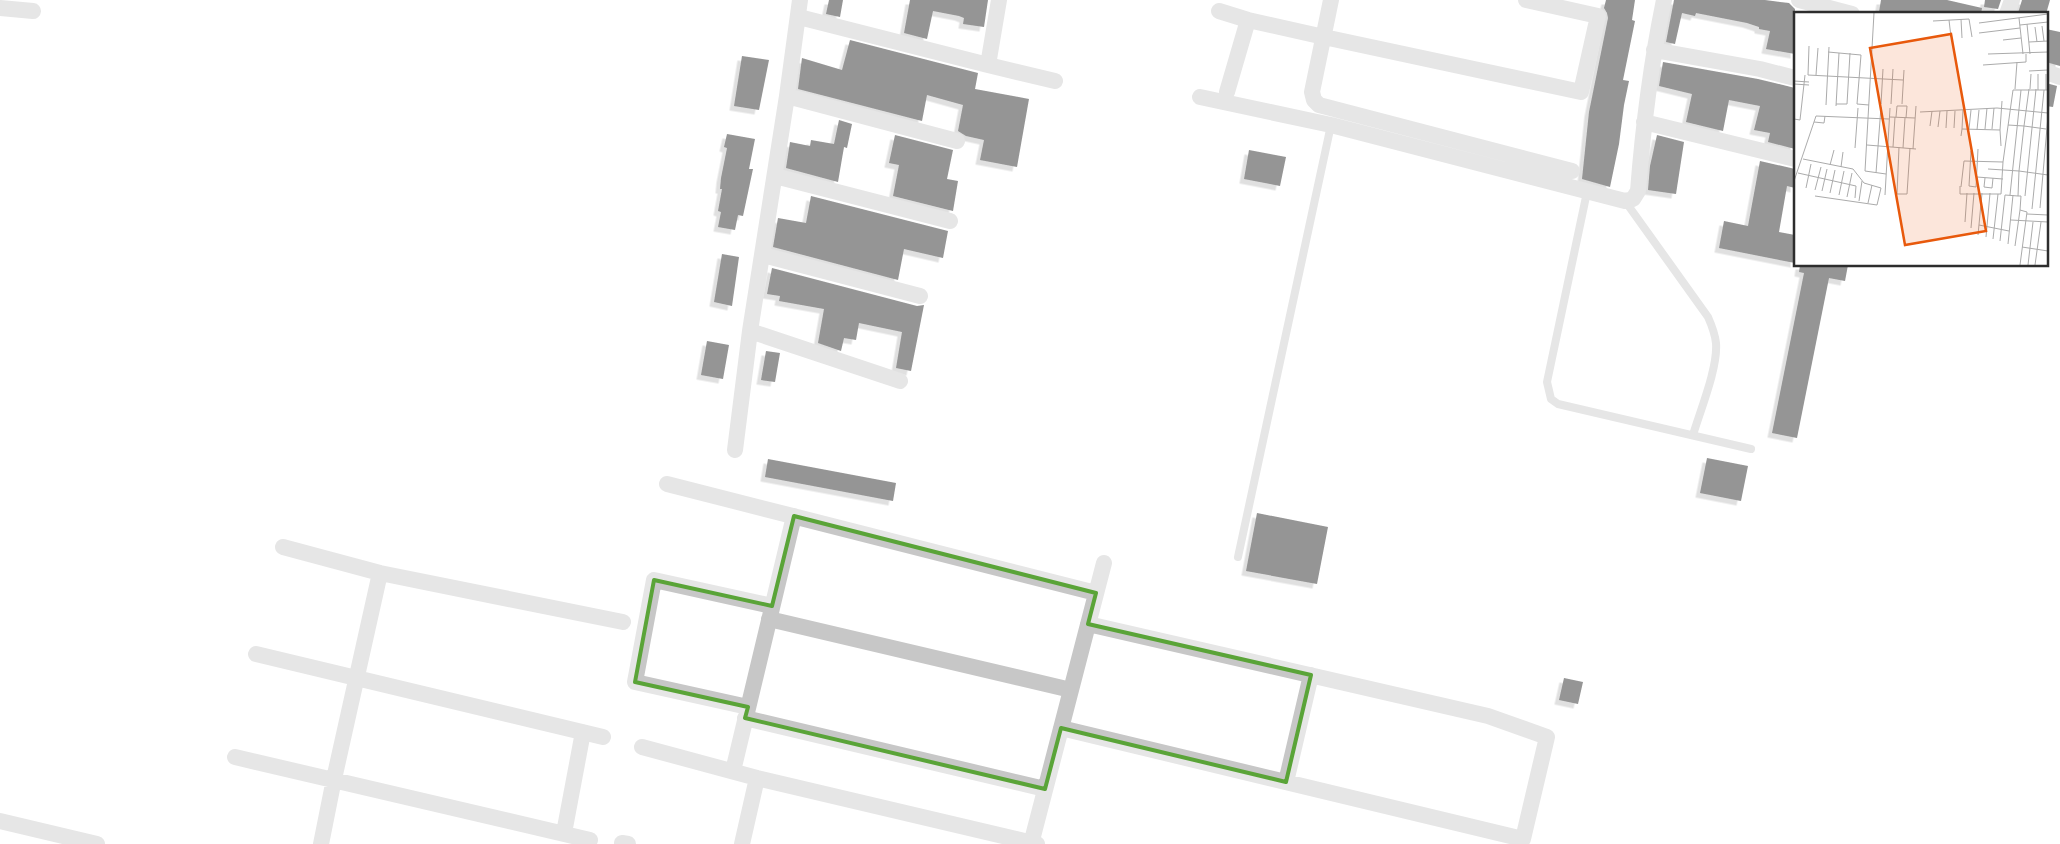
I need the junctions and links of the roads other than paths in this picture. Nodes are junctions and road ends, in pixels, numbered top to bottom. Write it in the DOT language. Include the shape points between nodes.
graph roads {
  1 [pos="800,0"];
  2 [pos="1000,0"];
  3 [pos="1331,0"];
  4 [pos="1526,0"];
  5 [pos="1664,0"];
  6 [pos="1799,0"];
  7 [pos="2012,0"];
  8 [pos="0,8"];
  9 [pos="33,11"];
  10 [pos="1219,11"];
  11 [pos="1844,12"];
  12 [pos="2008,12"];
  13 [pos="799,17"];
  14 [pos="1248,20"];
  15 [pos="1324,37"];
  16 [pos="1654,50"];
  17 [pos="988,65"];
  18 [pos="1794,78"];
  19 [pos="1055,81"];
  20 [pos="1227,92"];
  21 [pos="787,96"];
  22 [pos="1200,97"];
  23 [pos="1644,122"];
  24 [pos="1331,124"];
  25 [pos="957,141"];
  26 [pos="1794,159"];
  27 [pos="1572,171"];
  28 [pos="775,176"];
  29 [pos="1587,192"];
  30 [pos="1625,201"];
  31 [pos="950,221"];
  32 [pos="763,254"];
  33 [pos="920,296"];
  34 [pos="750,331"];
  35 [pos="900,381"];
  36 [pos="1693,435"];
  37 [pos="1751,449"];
  38 [pos="736,450"];
  39 [pos="667,484"];
  40 [pos="794,516"];
  41 [pos="283,547"];
  42 [pos="1238,557"];
  43 [pos="1104,563"];
  44 [pos="380,573"];
  45 [pos="1096,593"];
  46 [pos="771,613"];
  47 [pos="623,622"];
  48 [pos="1088,624"];
  49 [pos="256,654"];
  50 [pos="1311,675"];
  51 [pos="357,677"];
  52 [pos="1070,690"];
  53 [pos="747,713"];
  54 [pos="1061,728"];
  55 [pos="583,732"];
  56 [pos="602,737"];
  57 [pos="642,747"];
  58 [pos="234,757"];
  59 [pos="732,772"];
  60 [pos="757,778"];
  61 [pos="334,779"];
  62 [pos="1286,782"];
  63 [pos="1045,789"];
  64 [pos="0,821"];
  65 [pos="564,833"];
  66 [pos="590,840"];
  67 [pos="98,844"];
  68 [pos="321,844"];
  69 [pos="742,844"];
  70 [pos="1033,844"];
  1 -- 13 [label="street"];
  2 -- 17 [label="street"];
  3 -- 15 [label="street"];
  4 -- 15 [label="street" via="1598,16 1580,92"];
  5 -- 16 [label="street"];
  6 -- 11 [label="street"];
  7 -- 12 [label="street"];
  8 -- 9 [label="street"];
  10 -- 14 [label="street"];
  13 -- 17 [label="street"];
  13 -- 21 [label="street"];
  14 -- 15 [label="street"];
  14 -- 20 [label="street"];
  15 -- 27 [label="street" via="1312,92 1319,105"];
  16 -- 18 [label="street"];
  16 -- 23 [label="street"];
  17 -- 19 [label="street"];
  21 -- 25 [label="street"];
  21 -- 28 [label="street"];
  22 -- 24 [label="street"];
  23 -- 26 [label="street"];
  23 -- 30 [label="street" via="1638,191 1633,199"];
  24 -- 29 [label="street"];
  24 -- 42 [label="lane"];
  28 -- 31 [label="street"];
  28 -- 32 [label="street"];
  29 -- 30 [label="street"];
  29 -- 36 [label="lane" via="1547,382 1551,400"];
  30 -- 36 [label="lane" via="1714,329 1716,360"];
  32 -- 33 [label="street"];
  32 -- 34 [label="street"];
  34 -- 35 [label="street"];
  34 -- 38 [label="street"];
  36 -- 37 [label="lane"];
  39 -- 40 [label="street"];
  40 -- 45 [label="street"];
  40 -- 46 [label="street"];
  41 -- 44 [label="street"];
  43 -- 45 [label="street"];
  44 -- 47 [label="street"];
  44 -- 51 [label="street"];
  45 -- 48 [label="street"];
  46 -- 52 [label="street"];
  46 -- 53 [label="street"];
  46 -- 53 [label="street" via="654,580 635,682"];
  48 -- 50 [label="street"];
  48 -- 52 [label="street"];
  49 -- 51 [label="street"];
  50 -- 62 [label="street"];
  50 -- 62 [label="street" via="1488,716 1547,738 1523,839"];
  51 -- 55 [label="street"];
  51 -- 61 [label="street"];
  52 -- 54 [label="street"];
  53 -- 59 [label="street"];
  53 -- 63 [label="street"];
  54 -- 62 [label="street"];
  54 -- 63 [label="street"];
  55 -- 56 [label="street"];
  55 -- 65 [label="street"];
  57 -- 59 [label="street"];
  58 -- 61 [label="street"];
  59 -- 60 [label="street"];
  60 -- 69 [label="street"];
  60 -- 70 [label="street"];
  61 -- 65 [label="street"];
  61 -- 68 [label="street"];
  63 -- 70 [label="street"];
  64 -- 67 [label="street"];
  65 -- 66 [label="street"];
}
